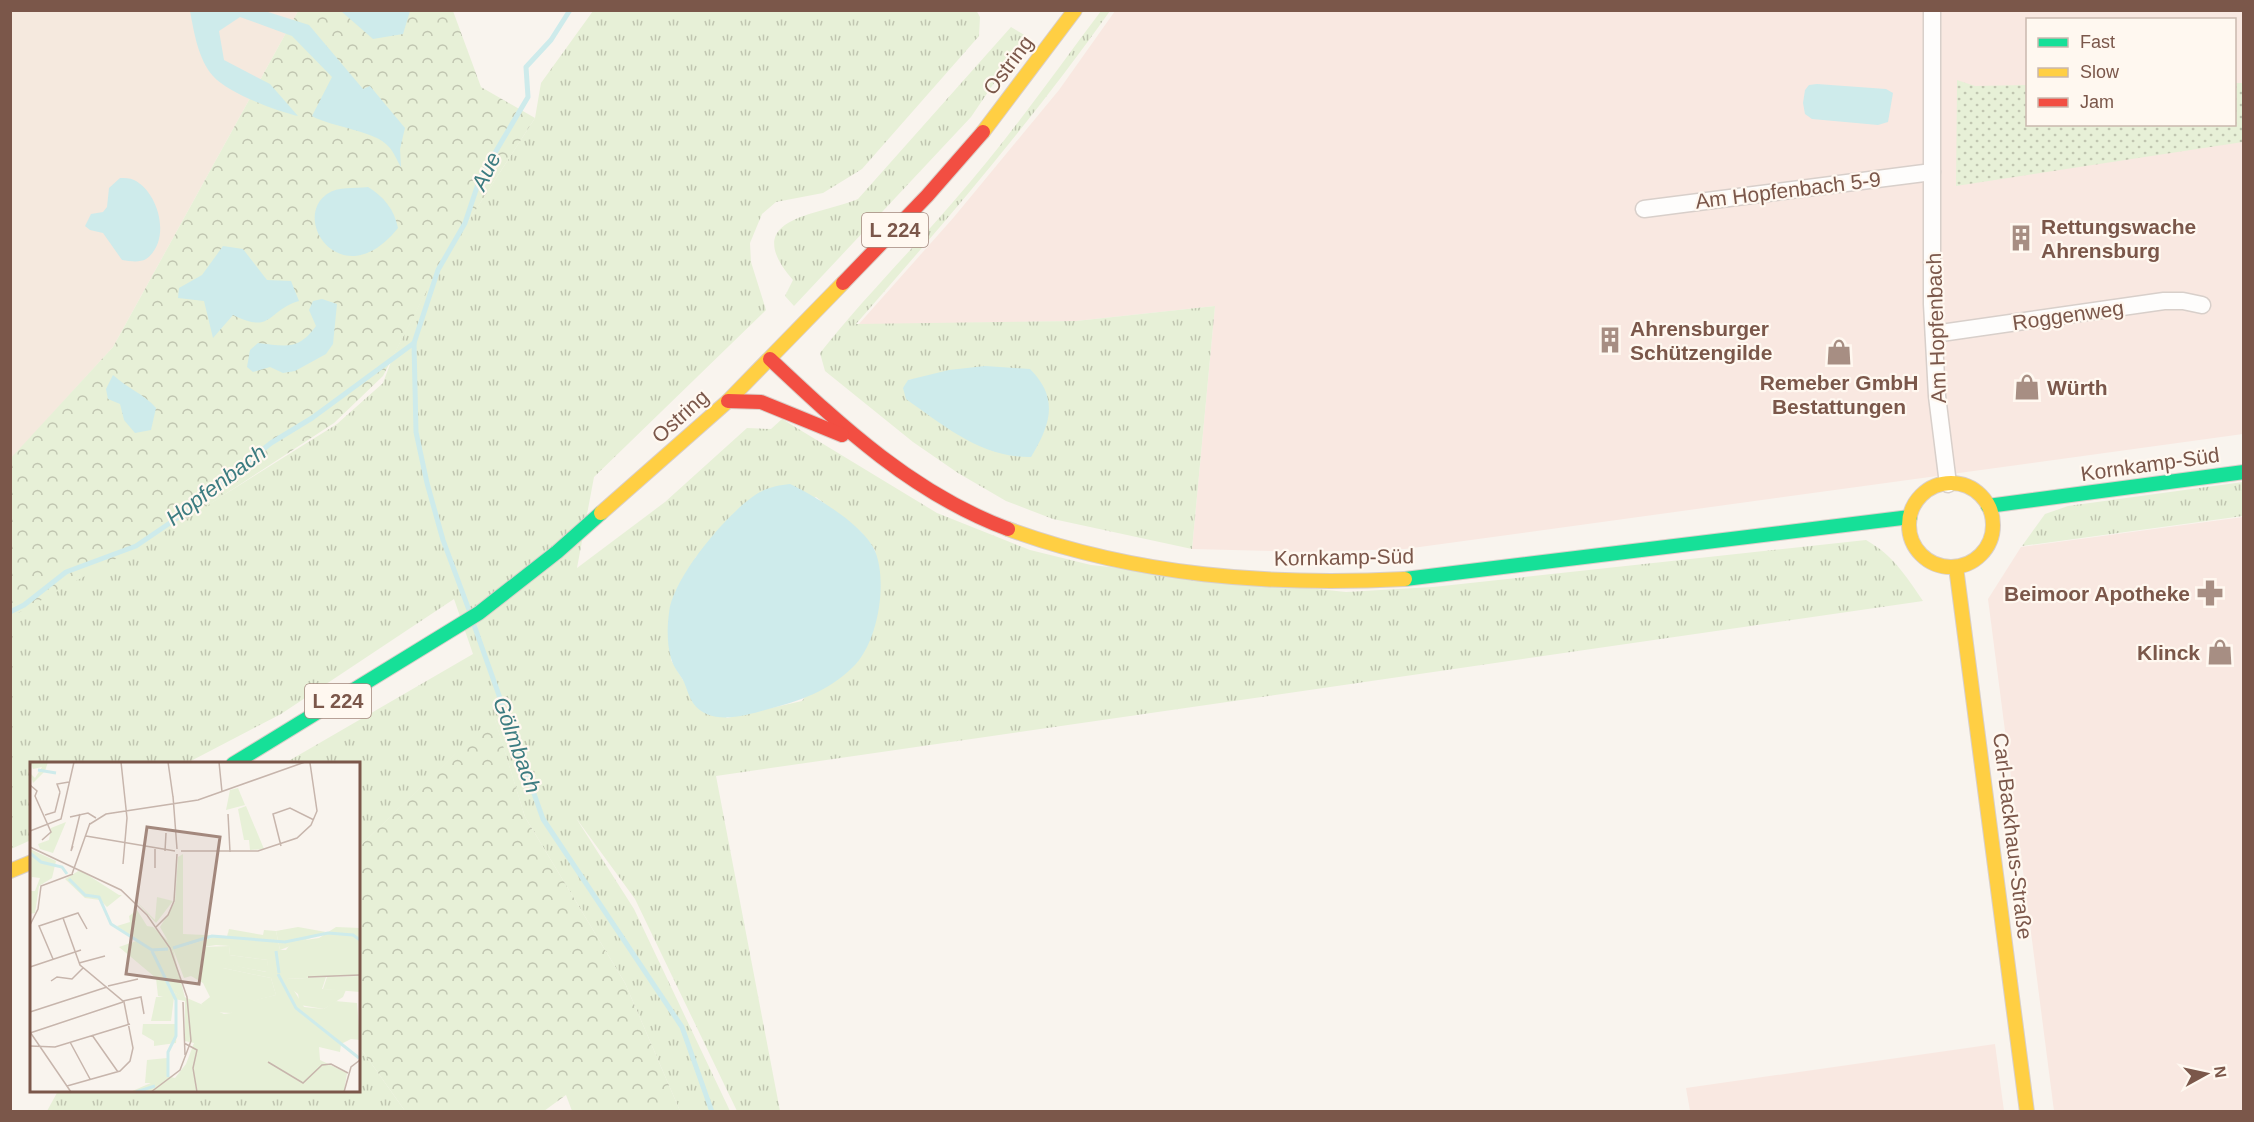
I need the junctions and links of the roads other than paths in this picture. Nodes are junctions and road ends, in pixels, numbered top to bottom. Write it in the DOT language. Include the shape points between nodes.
graph roads {
  1 [pos="1075,10"];
  2 [pos="1932,10"];
  3 [pos="1932,172"];
  4 [pos="1644,209"];
  5 [pos="2202,305"];
  6 [pos="1934,334"];
  7 [pos="770,359"];
  8 [pos="771,377"];
  9 [pos="777,394"];
  10 [pos="728,401"];
  11 [pos="787,411"];
  12 [pos="859,442"];
  13 [pos="2244,472"];
  14 [pos="1948,484"];
  15 [pos="2063,498"];
  16 [pos="1988,506"];
  17 [pos="1910,517"];
  18 [pos="1992,521"];
  19 [pos="1856,523"];
  20 [pos="1910,536"];
  21 [pos="1956,567"];
  22 [pos="236,762"];
  23 [pos="30,863"];
  24 [pos="10,871"];
  25 [pos="2028,1112"];
  1 -- 7 [label="street, Ostring / L 224" via="985,130"];
  2 -- 3 [label="street, Am Hopfenbach"];
  3 -- 4 [label="street, Am Hopfenbach 5-9"];
  3 -- 6 [label="street, Am Hopfenbach"];
  5 -- 6 [label="street, Roggenweg" via="2164,302"];
  6 -- 14 [label="street, Am Hopfenbach"];
  7 -- 8 [label="street"];
  7 -- 10 [label="street, Ostring / L 224"];
  7 -- 12 [label="street, Kornkamp-Süd"];
  9 -- 11 [label="street"];
  10 -- 11 [label="street, Kornkamp-Süd" via="761,402"];
  10 -- 22 [label="street, Ostring / L 224" via="557,552 479,613"];
  11 -- 12 [label="street, Kornkamp-Süd"];
  12 -- 19 [label="street, Kornkamp-Süd" via="938,495 1035,540 1154,567 1276,581 1368,581 1464,573"];
  13 -- 15 [label="street, Kornkamp-Süd"];
  14 -- 16 [label="street" via="1975,492"];
  14 -- 17 [label="street" via="1920,497"];
  15 -- 16 [label="street, Kornkamp-Süd"];
  15 -- 18 [label="street, Kornkamp-Süd" via="2018,508"];
  16 -- 18 [label="street"];
  17 -- 19 [label="street, Kornkamp-Süd"];
  17 -- 20 [label="street"];
  18 -- 21 [label="street" via="1987,546 1969,563"];
  19 -- 20 [label="street, Kornkamp-Süd"];
  20 -- 21 [label="street" via="1923,557 1944,567"];
  21 -- 25 [label="street, Carl-Backhaus-Straße"];
  23 -- 24 [label="street"];
}
